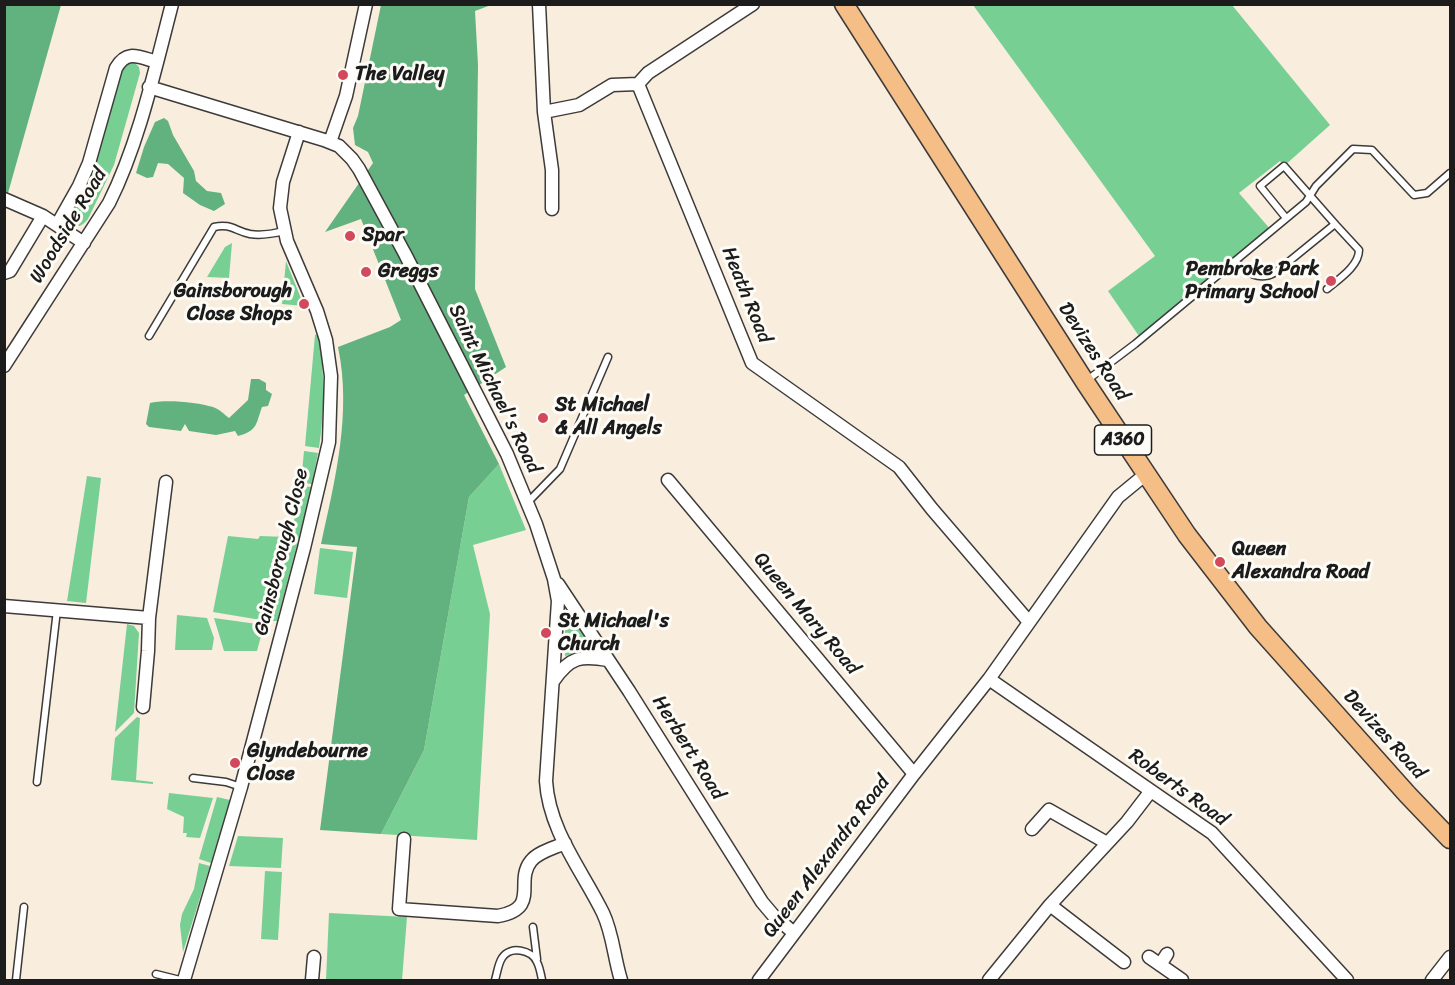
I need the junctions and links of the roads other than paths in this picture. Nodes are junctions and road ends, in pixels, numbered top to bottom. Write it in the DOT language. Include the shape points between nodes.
graph roads {
  1 [pos="172,4"];
  2 [pos="366,4"];
  3 [pos="539,4"];
  4 [pos="753,4"];
  5 [pos="844,4"];
  6 [pos="157,62"];
  7 [pos="638,84"];
  8 [pos="149,87"];
  9 [pos="544,112"];
  10 [pos="300,132"];
  11 [pos="330,142"];
  12 [pos="1450,173"];
  13 [pos="1311,196"];
  14 [pos="4,199"];
  15 [pos="552,209"];
  16 [pos="43,216"];
  17 [pos="1286,218"];
  18 [pos="1335,224"];
  19 [pos="57,225"];
  20 [pos="284,231"];
  21 [pos="84,243"];
  22 [pos="1235,261"];
  23 [pos="4,273"];
  24 [pos="1327,289"];
  25 [pos="149,336"];
  26 [pos="608,357"];
  27 [pos="4,366"];
  28 [pos="1085,382"];
  29 [pos="1146,474"];
  30 [pos="668,480"];
  31 [pos="166,482"];
  32 [pos="528,502"];
  33 [pos="554,579"];
  34 [pos="4,606"];
  35 [pos="57,610"];
  36 [pos="149,618"];
  37 [pos="1029,622"];
  38 [pos="608,660"];
  39 [pos="989,679"];
  40 [pos="554,681"];
  41 [pos="143,707"];
  42 [pos="914,774"];
  43 [pos="193,778"];
  44 [pos="37,782"];
  45 [pos="241,787"];
  46 [pos="1150,792"];
  47 [pos="1032,830"];
  48 [pos="404,839"];
  49 [pos="1450,839"];
  50 [pos="565,843"];
  51 [pos="1107,843"];
  52 [pos="1050,905"];
  53 [pos="24,907"];
  54 [pos="533,927"];
  55 [pos="794,933"];
  56 [pos="314,957"];
  57 [pos="1450,957"];
  58 [pos="1159,959"];
  59 [pos="537,960"];
  60 [pos="1124,962"];
  61 [pos="156,974"];
  62 [pos="1341,979"];
  63 [pos="16,981"];
  64 [pos="182,981"];
  65 [pos="312,981"];
  66 [pos="495,981"];
  67 [pos="542,981"];
  68 [pos="621,981"];
  69 [pos="759,981"];
  70 [pos="989,981"];
  71 [pos="1182,981"];
  72 [pos="1432,981"];
  1 -- 6 [label="street, Woodside Road"];
  2 -- 11 [label="street" via="340,119"];
  3 -- 9 [label="street"];
  4 -- 7 [label="street" via="648,73"];
  5 -- 28 [label="main road, Devizes Road / A360"];
  6 -- 8 [label="street, Woodside Road"];
  6 -- 19 [label="street, Woodside Road" via="134,56 120,61 89,163"];
  7 -- 9 [label="street" via="612,85 579,105"];
  7 -- 37 [label="street, Heath Road" via="752,363 899,467"];
  8 -- 10 [label="street, Saint Michael's Road"];
  8 -- 21 [label="street, Woodside Road" via="120,182"];
  9 -- 15 [label="street" via="552,170"];
  10 -- 11 [label="street, Saint Michael's Road"];
  10 -- 20 [label="street, Gainsborough Close" via="281,195"];
  11 -- 32 [label="street, Saint Michael's Road" via="339,146 359,169 498,435"];
  12 -- 13 [label="lane" via="1427,193 1414,195 1372,150 1353,149"];
  13 -- 17 [label="lane"];
  13 -- 17 [label="lane" via="1284,166 1260,185"];
  13 -- 18 [label="lane"];
  14 -- 16 [label="street"];
  16 -- 19 [label="street"];
  16 -- 23 [label="street" via="10,271"];
  17 -- 22 [label="lane"];
  18 -- 22 [label="lane" via="1267,277 1249,272"];
  18 -- 24 [label="lane" via="1359,250 1359,255 1355,264"];
  19 -- 21 [label="street"];
  20 -- 25 [label="lane" via="249,234 225,225 214,227"];
  20 -- 45 [label="street, Gainsborough Close" via="324,333 331,376 330,422 304,548"];
  21 -- 27 [label="street, Woodside Road"];
  22 -- 28 [label="lane"];
  26 -- 32 [label="lane" via="560,469"];
  28 -- 29 [label="main road, Devizes Road / A360"];
  29 -- 37 [label="street, Queen Alexandra Road" via="1118,497"];
  29 -- 49 [label="main road, Devizes Road / A360" via="1246,613"];
  30 -- 42 [label="street, Queen Mary Road"];
  31 -- 36 [label="street"];
  32 -- 33 [label="street, Saint Michael's Road"];
  33 -- 38 [label="street, Herbert Road"];
  33 -- 40 [label="street" via="558,602"];
  34 -- 35 [label="street"];
  35 -- 36 [label="street"];
  35 -- 44 [label="lane"];
  36 -- 41 [label="street"];
  37 -- 39 [label="street, Queen Alexandra Road"];
  38 -- 40 [label="street" via="572,660"];
  38 -- 55 [label="street, Herbert Road" via="762,903"];
  39 -- 42 [label="street, Queen Alexandra Road"];
  39 -- 46 [label="street, Roberts Road"];
  40 -- 50 [label="street" via="547,798"];
  42 -- 55 [label="street, Queen Alexandra Road"];
  43 -- 45 [label="lane"];
  45 -- 64 [label="street, Gainsborough Close"];
  46 -- 51 [label="street"];
  46 -- 62 [label="street, Roberts Road" via="1212,833"];
  47 -- 51 [label="street" via="1049,810"];
  48 -- 50 [label="street" via="399,909 498,916 511,914 520,906 530,861"];
  50 -- 68 [label="street" via="603,914"];
  51 -- 52 [label="street"];
  52 -- 60 [label="street"];
  52 -- 70 [label="street"];
  53 -- 63 [label="lane"];
  54 -- 59 [label="lane"];
  55 -- 69 [label="street, Queen Alexandra Road"];
  56 -- 65 [label="street"];
  57 -- 72 [label="street"];
  58 -- 71 [label="street"];
  59 -- 66 [label="lane" via="520,950 510,951 502,957"];
  59 -- 67 [label="lane"];
  61 -- 64 [label="lane"];
}
